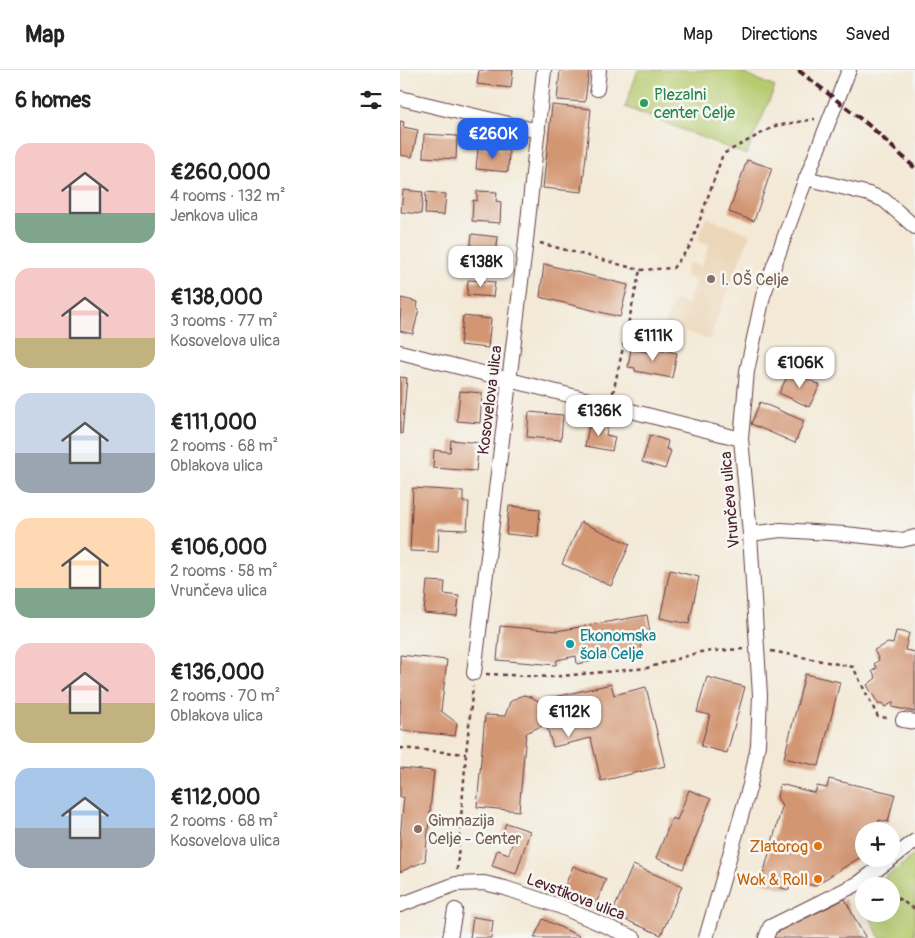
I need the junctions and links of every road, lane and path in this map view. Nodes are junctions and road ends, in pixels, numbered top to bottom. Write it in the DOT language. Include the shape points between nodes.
graph roads {
  1 [pos="544,70"];
  2 [pos="598,70"];
  3 [pos="849,70"];
  4 [pos="597,89"];
  5 [pos="400,98"];
  6 [pos="828,123"];
  7 [pos="538,130"];
  8 [pos="806,178"];
  9 [pos="915,227"];
  10 [pos="526,240"];
  11 [pos="640,270"];
  12 [pos="400,352"];
  13 [pos="509,379"];
  14 [pos="612,396"];
  15 [pos="741,439"];
  16 [pos="750,534"];
  17 [pos="915,537"];
  18 [pos="758,648"];
  19 [pos="474,673"];
  20 [pos="909,721"];
  21 [pos="400,748"];
  22 [pos="466,754"];
  23 [pos="915,841"];
  24 [pos="456,884"];
  25 [pos="900,900"];
  26 [pos="400,905"];
  27 [pos="915,909"];
  28 [pos="455,910"];
  29 [pos="768,932"];
  30 [pos="450,938"];
  31 [pos="634,938"];
  32 [pos="706,938"];
  1 -- 7 [label="street, Kosovelova ulica"];
  2 -- 4 [label="street"];
  3 -- 6 [label="street, Vrunčeva ulica"];
  5 -- 7 [label="street"];
  6 -- 8 [label="street, Vrunčeva ulica"];
  6 -- 11 [label="path" via="817,119 775,126 723,154 691,245 673,268"];
  7 -- 10 [label="street, Kosovelova ulica"];
  8 -- 9 [label="street" via="884,200"];
  8 -- 15 [label="street, Vrunčeva ulica" via="763,296 747,371"];
  10 -- 11 [label="path"];
  10 -- 13 [label="street, Kosovelova ulica"];
  11 -- 14 [label="path"];
  12 -- 13 [label="street"];
  13 -- 15 [label="street"];
  13 -- 19 [label="street, Kosovelova ulica"];
  15 -- 16 [label="street, Vrunčeva ulica"];
  16 -- 17 [label="street" via="781,530 902,540"];
  16 -- 18 [label="street, Vrunčeva ulica"];
  18 -- 19 [label="path" via="700,652 647,668 551,677"];
  18 -- 20 [label="path" via="853,667 878,717"];
  18 -- 32 [label="street, Vrunčeva ulica" via="758,745 750,785"];
  19 -- 22 [label="path"];
  21 -- 22 [label="path"];
  22 -- 24 [label="path"];
  23 -- 29 [label="street" via="859,884"];
  24 -- 26 [label="street, Levstikova ulica"];
  24 -- 31 [label="street, Levstikova ulica" via="484,883 505,888 559,906"];
  25 -- 27 [label="path"];
  28 -- 30 [label="street"];
}
